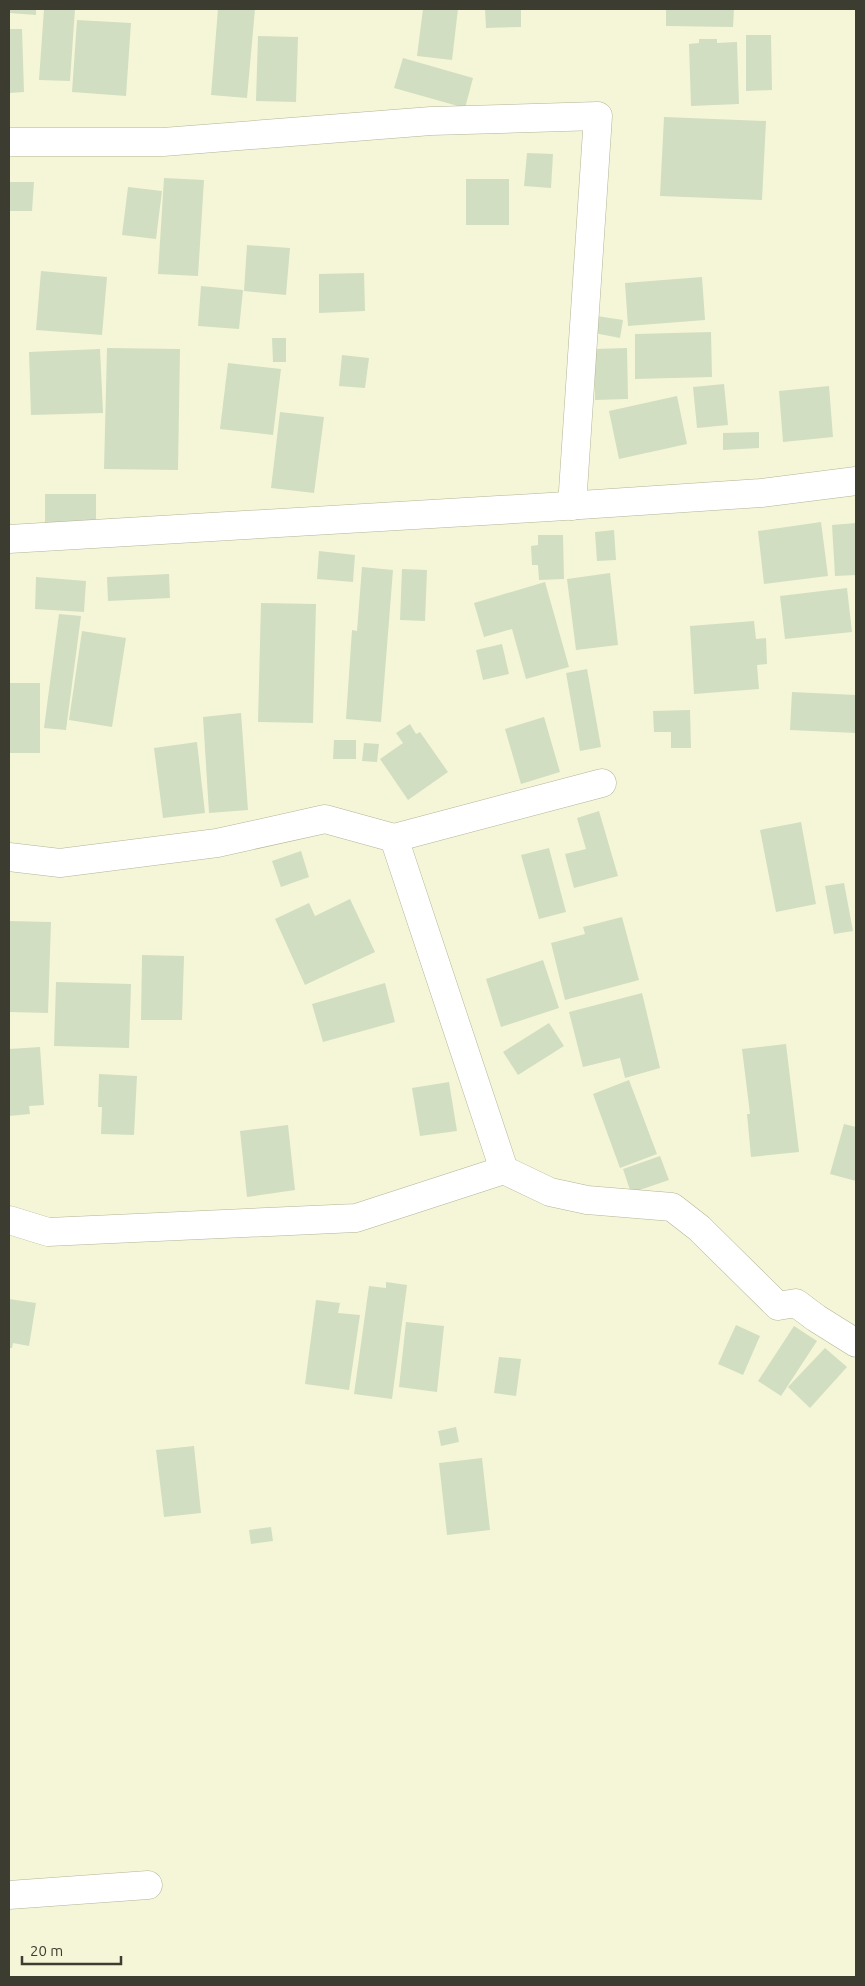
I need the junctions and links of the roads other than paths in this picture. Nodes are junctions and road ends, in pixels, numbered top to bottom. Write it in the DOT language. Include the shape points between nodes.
graph roads {
  1 [pos="9,142"];
  2 [pos="856,481"];
  3 [pos="572,506"];
  4 [pos="9,539"];
  5 [pos="602,783"];
  6 [pos="394,838"];
  7 [pos="9,857"];
  8 [pos="504,1170"];
  9 [pos="9,1220"];
  10 [pos="856,1343"];
  11 [pos="148,1885"];
  12 [pos="9,1895"];
  1 -- 3 [label="street" via="163,142 431,121 598,116"];
  2 -- 3 [label="street" via="761,493"];
  3 -- 4 [label="street"];
  5 -- 6 [label="street"];
  6 -- 7 [label="street" via="325,819 217,843 60,863"];
  6 -- 8 [label="street"];
  8 -- 9 [label="street" via="356,1218 48,1232"];
  8 -- 10 [label="street" via="550,1192 587,1200 672,1207 699,1228 778,1306 796,1303"];
  11 -- 12 [label="street"];
}
